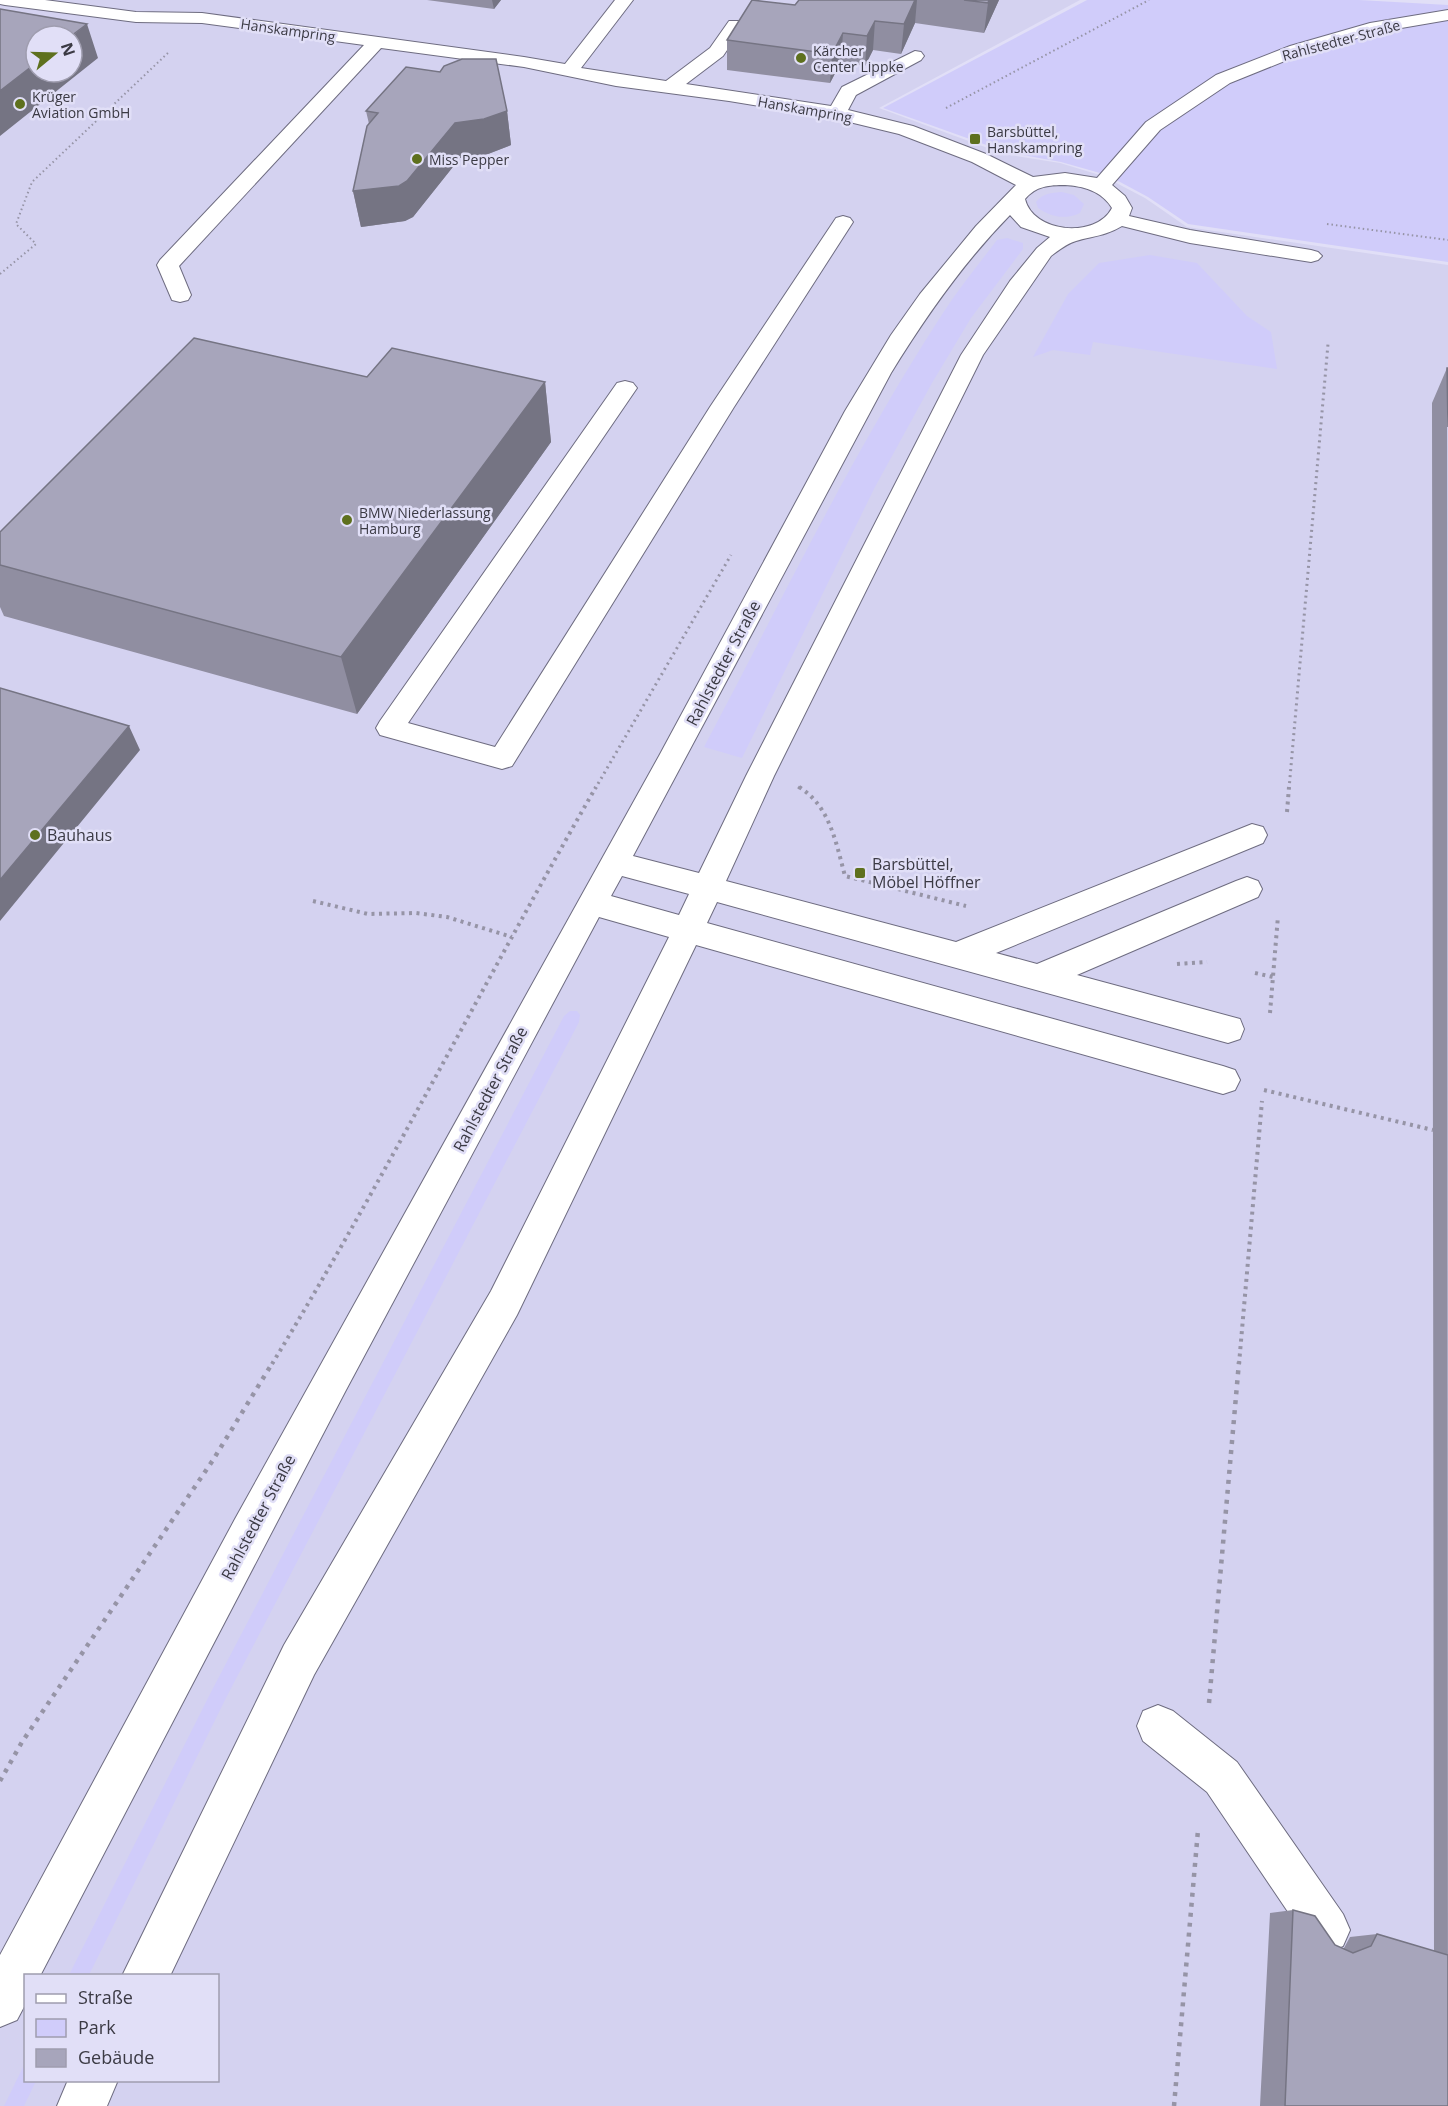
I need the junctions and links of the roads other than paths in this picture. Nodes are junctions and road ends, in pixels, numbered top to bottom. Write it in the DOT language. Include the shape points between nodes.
graph roads {
  1 [pos="5,0"];
  2 [pos="624,0"];
  3 [pos="1448,15"];
  4 [pos="735,25"];
  5 [pos="377,42"];
  6 [pos="915,56"];
  7 [pos="569,71"];
  8 [pos="668,88"];
  9 [pos="837,114"];
  10 [pos="1100,187"];
  11 [pos="1023,192"];
  12 [pos="1118,219"];
  13 [pos="843,222"];
  14 [pos="1075,234"];
  15 [pos="1311,256"];
  16 [pos="180,295"];
  17 [pos="624,388"];
  18 [pos="1252,835"];
  19 [pos="614,862"];
  20 [pos="708,888"];
  21 [pos="1247,889"];
  22 [pos="591,903"];
  23 [pos="688,930"];
  24 [pos="956,956"];
  25 [pos="1037,978"];
  26 [pos="1228,1029"];
  27 [pos="1223,1080"];
  28 [pos="1158,1726"];
  29 [pos="1327,1930"];
  30 [pos="146,1974"];
  31 [pos="0,2003"];
  32 [pos="93,2082"];
  33 [pos="81,2106"];
  1 -- 5 [label="street, Hanskampring" via="136,17 202,18"];
  2 -- 7 [label="street"];
  3 -- 10 [label="street, Rahlstedter Straße" via="1376,27 1296,50 1223,79 1153,126"];
  4 -- 8 [label="street" via="717,52"];
  5 -- 7 [label="street, Hanskampring"];
  5 -- 16 [label="street" via="168,265"];
  6 -- 9 [label="street" via="849,91"];
  7 -- 8 [label="street, Hanskampring"];
  8 -- 9 [label="street, Hanskampring"];
  9 -- 11 [label="street, Hanskampring" via="906,130 979,158"];
  10 -- 11 [label="street" via="1065,179 1043,180"];
  10 -- 12 [label="street" via="1118,200 1122,208"];
  11 -- 14 [label="street" via="1018,213 1033,225"];
  11 -- 19 [label="street, Rahlstedter Straße" via="974,239 892,351"];
  12 -- 14 [label="street" via="1104,229"];
  12 -- 15 [label="street" via="1156,231"];
  13 -- 17 [label="street" via="502,759 390,728"];
  14 -- 20 [label="street" via="1044,252 972,355 760,776"];
  18 -- 24 [label="street"];
  19 -- 20 [label="street"];
  19 -- 22 [label="street, Rahlstedter Straße"];
  20 -- 23 [label="street"];
  20 -- 24 [label="street"];
  21 -- 25 [label="street"];
  22 -- 23 [label="street"];
  22 -- 31 [label="street, Rahlstedter Straße" via="157,1702"];
  23 -- 27 [label="street"];
  23 -- 30 [label="street" via="504,1303 299,1660"];
  24 -- 25 [label="street"];
  25 -- 26 [label="street"];
  28 -- 29 [label="street" via="1222,1777"];
  32 -- 33 [label="street"];
}
